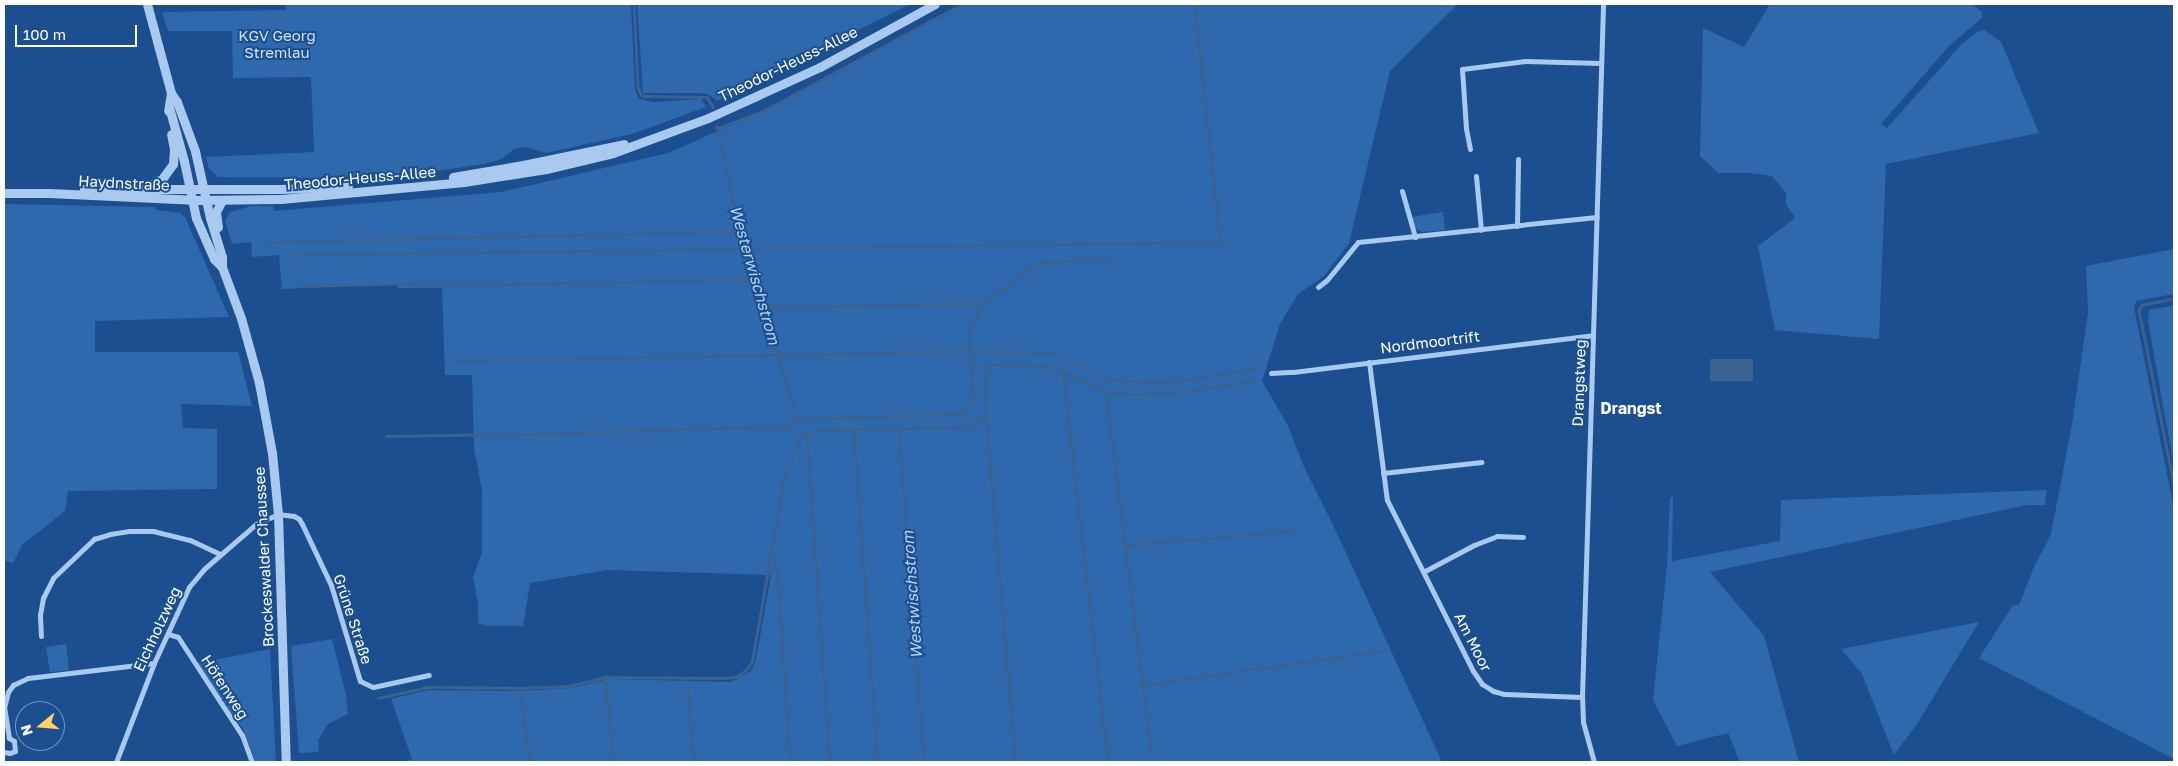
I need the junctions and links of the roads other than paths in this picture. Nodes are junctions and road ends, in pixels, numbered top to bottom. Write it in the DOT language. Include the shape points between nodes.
graph roads {
  1 [pos="147,4"];
  2 [pos="935,4"];
  3 [pos="1603,4"];
  4 [pos="1601,63"];
  5 [pos="171,94"];
  6 [pos="169,107"];
  7 [pos="1470,149"];
  8 [pos="1518,159"];
  9 [pos="524,169"];
  10 [pos="1476,176"];
  11 [pos="144,188"];
  12 [pos="197,188"];
  13 [pos="1402,191"];
  14 [pos="4,193"];
  15 [pos="49,193"];
  16 [pos="199,200"];
  17 [pos="222,200"];
  18 [pos="1596,217"];
  19 [pos="1517,226"];
  20 [pos="1481,230"];
  21 [pos="1415,237"];
  22 [pos="222,257"];
  23 [pos="222,267"];
  24 [pos="1318,287"];
  25 [pos="1593,335"];
  26 [pos="1369,362"];
  27 [pos="1271,373"];
  28 [pos="1481,462"];
  29 [pos="1383,473"];
  30 [pos="278,514"];
  31 [pos="1524,537"];
  32 [pos="220,554"];
  33 [pos="1424,571"];
  34 [pos="168,634"];
  35 [pos="41,636"];
  36 [pos="154,663"];
  37 [pos="429,675"];
  38 [pos="1582,697"];
  39 [pos="6,740"];
  40 [pos="4,752"];
  41 [pos="116,762"];
  42 [pos="252,762"];
  43 [pos="286,762"];
  44 [pos="1594,762"];
  1 -- 5 [label="street, Brockeswalder Chaussee"];
  2 -- 9 [label="street, Theodor-Heuss-Allee" via="770,91 708,118 649,140"];
  3 -- 4 [label="street, Drangstweg"];
  4 -- 7 [label="street" via="1525,61 1462,68"];
  4 -- 18 [label="street, Drangstweg"];
  5 -- 6 [label="street, Brockeswalder Chaussee"];
  5 -- 12 [label="street, Brockeswalder Chaussee" via="195,151"];
  6 -- 11 [label="street" via="167,118 174,149 173,164 162,179"];
  6 -- 12 [label="street, Brockeswalder Chaussee"];
  8 -- 19 [label="street"];
  9 -- 12 [label="street, Theodor-Heuss-Allee" via="416,182 281,189"];
  9 -- 17 [label="street, Theodor-Heuss-Allee" via="426,186 289,198"];
  10 -- 20 [label="street"];
  11 -- 12 [label="street, Haydnstraße"];
  11 -- 15 [label="street, Haydnstraße"];
  12 -- 16 [label="street, Brockeswalder Chaussee"];
  12 -- 16 [label="street, Brockeswalder Chaussee"];
  13 -- 21 [label="street"];
  14 -- 15 [label="street, Haydnstraße"];
  15 -- 16 [label="street, Haydnstraße"];
  16 -- 17 [label="street, Theodor-Heuss-Allee"];
  16 -- 22 [label="street, Brockeswalder Chaussee"];
  16 -- 23 [label="street, Brockeswalder Chaussee" via="204,238 214,259"];
  17 -- 22 [label="street" via="216,218"];
  18 -- 19 [label="street"];
  18 -- 25 [label="street, Drangstweg"];
  19 -- 20 [label="street"];
  20 -- 21 [label="street"];
  21 -- 24 [label="street" via="1358,242"];
  22 -- 23 [label="street, Brockeswalder Chaussee"];
  23 -- 30 [label="street, Brockeswalder Chaussee" via="241,318 259,383 272,453"];
  25 -- 26 [label="street, Nordmoortrift"];
  25 -- 38 [label="street, Drangstweg"];
  26 -- 27 [label="street, Nordmoortrift"];
  26 -- 29 [label="street, Am Moor"];
  28 -- 29 [label="street"];
  29 -- 33 [label="street, Am Moor" via="1387,500"];
  30 -- 32 [label="street, Eichholzweg" via="256,524"];
  30 -- 37 [label="street, Grüne Straße" via="299,519 306,533 331,585 360,681 373,687"];
  30 -- 43 [label="street, Brockeswalder Chaussee"];
  31 -- 33 [label="street" via="1497,536"];
  32 -- 34 [label="street, Eichholzweg" via="189,587"];
  32 -- 35 [label="street" via="190,540 153,532 130,531 100,536 80,550 54,578 43,598"];
  33 -- 38 [label="street, Am Moor" via="1482,684 1493,692 1504,694"];
  34 -- 36 [label="street, Eichholzweg"];
  34 -- 42 [label="street, Höfenweg" via="178,637 242,735"];
  36 -- 39 [label="street" via="20,680 8,692 4,708"];
  36 -- 41 [label="street, Eichholzweg"];
  38 -- 44 [label="street, Drangstweg" via="1583,722"];
  39 -- 40 [label="street" via="14,741 15,751"];
}
